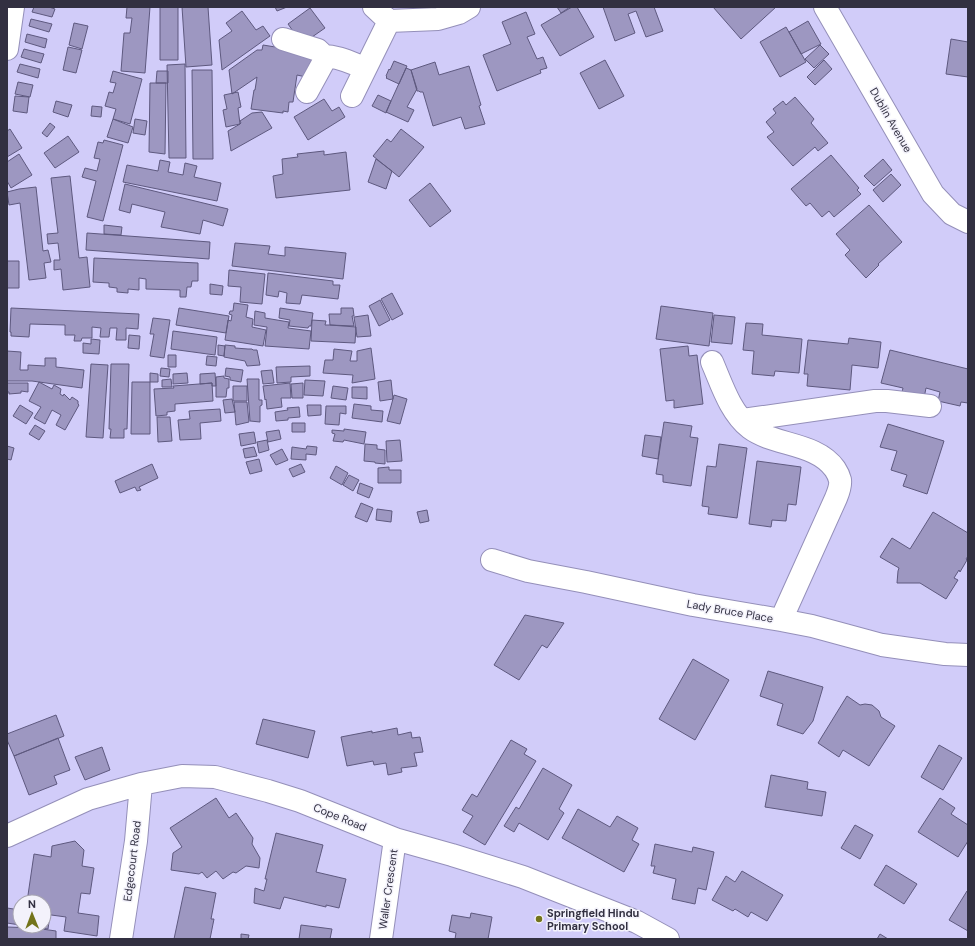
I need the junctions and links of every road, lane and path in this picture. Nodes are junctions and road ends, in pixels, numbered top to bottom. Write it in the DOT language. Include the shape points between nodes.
graph roads {
  1 [pos="13,7"];
  2 [pos="469,7"];
  3 [pos="825,7"];
  4 [pos="382,14"];
  5 [pos="283,39"];
  6 [pos="7,49"];
  7 [pos="323,56"];
  8 [pos="365,68"];
  9 [pos="307,92"];
  10 [pos="352,96"];
  11 [pos="968,222"];
  12 [pos="712,362"];
  13 [pos="930,406"];
  14 [pos="743,420"];
  15 [pos="492,560"];
  16 [pos="781,620"];
  17 [pos="968,655"];
  18 [pos="141,784"];
  19 [pos="7,836"];
  20 [pos="395,838"];
  21 [pos="121,939"];
  22 [pos="381,939"];
  23 [pos="668,939"];
  1 -- 6 [label="street"];
  2 -- 4 [label="street" via="438,19"];
  3 -- 11 [label="street, Dublin Avenue" via="933,194 952,214"];
  4 -- 8 [label="street"];
  5 -- 7 [label="street" via="318,50"];
  7 -- 8 [label="street" via="340,58"];
  7 -- 9 [label="street" via="324,61"];
  8 -- 10 [label="street"];
  12 -- 14 [label="street" via="735,412"];
  13 -- 14 [label="street" via="875,401"];
  14 -- 16 [label="street" via="755,431 821,456 830,463 840,480 836,498"];
  15 -- 16 [label="street, Lady Bruce Place" via="528,571"];
  16 -- 17 [label="street, Lady Bruce Place" via="882,645"];
  18 -- 19 [label="street, Cope Road" via="88,799"];
  18 -- 20 [label="street, Cope Road" via="182,776 215,777 300,801"];
  18 -- 21 [label="street, Edgecourt Road" via="136,841"];
  20 -- 22 [label="street, Waller Crescent"];
  20 -- 23 [label="street, Cope Road" via="523,877 637,922"];
}
